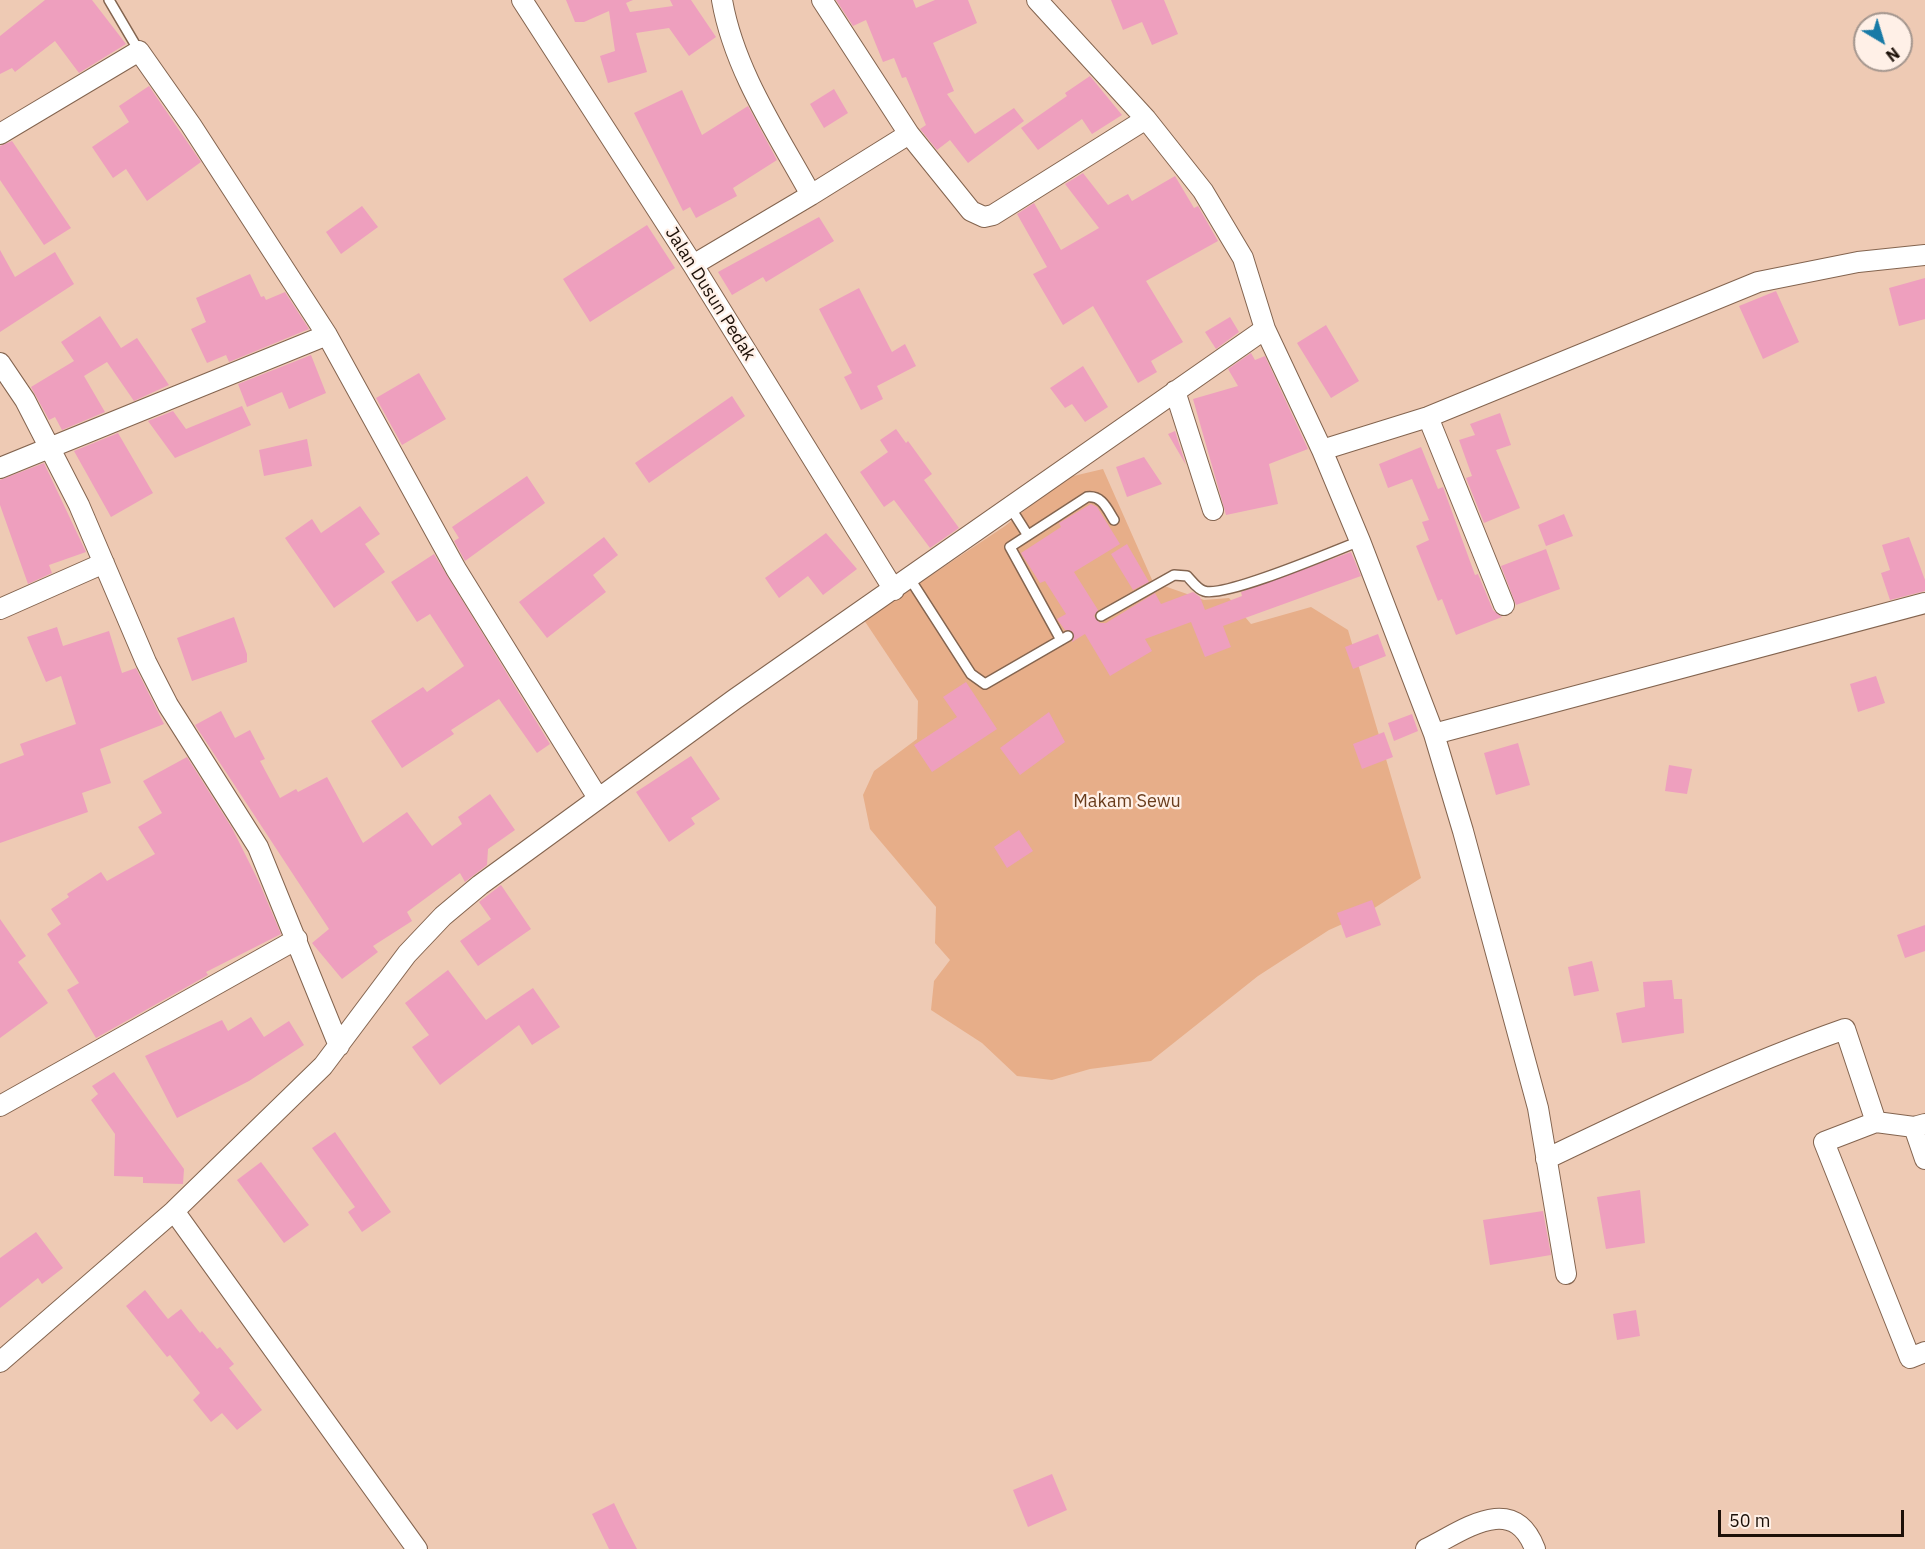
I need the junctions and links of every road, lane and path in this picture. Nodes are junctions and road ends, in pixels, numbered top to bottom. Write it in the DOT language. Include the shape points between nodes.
graph roads {
  1 [pos="109,0"];
  2 [pos="522,0"];
  3 [pos="722,0"];
  4 [pos="822,0"];
  5 [pos="1037,0"];
  6 [pos="139,51"];
  7 [pos="1146,119"];
  8 [pos="0,134"];
  9 [pos="909,134"];
  10 [pos="811,195"];
  11 [pos="1925,255"];
  12 [pos="693,265"];
  13 [pos="1265,329"];
  14 [pos="327,334"];
  15 [pos="0,363"];
  16 [pos="1175,391"];
  17 [pos="1428,417"];
  18 [pos="51,447"];
  19 [pos="1322,450"];
  20 [pos="0,468"];
  21 [pos="1010,507"];
  22 [pos="1213,510"];
  23 [pos="1114,520"];
  24 [pos="1027,534"];
  25 [pos="1360,542"];
  26 [pos="104,563"];
  27 [pos="902,585"];
  28 [pos="1925,603"];
  29 [pos="1504,605"];
  30 [pos="0,609"];
  31 [pos="1101,616"];
  32 [pos="1434,734"];
  33 [pos="598,798"];
  34 [pos="297,939"];
  35 [pos="339,1046"];
  36 [pos="0,1106"];
  37 [pos="1876,1122"];
  38 [pos="1919,1125"];
  39 [pos="1546,1159"];
  40 [pos="1925,1159"];
  41 [pos="174,1211"];
  42 [pos="1566,1274"];
  43 [pos="1925,1352"];
  44 [pos="0,1362"];
  45 [pos="417,1549"];
  46 [pos="1426,1549"];
  47 [pos="1536,1549"];
  1 -- 6 [label="lane"];
  2 -- 12 [label="street, Jalan Dusun Pedak"];
  3 -- 10 [label="street" via="746,74"];
  4 -- 9 [label="street"];
  5 -- 7 [label="street"];
  6 -- 8 [label="street"];
  6 -- 14 [label="street"];
  7 -- 9 [label="street" via="984,217 971,211"];
  7 -- 13 [label="street" via="1203,191 1243,258"];
  9 -- 10 [label="street"];
  10 -- 12 [label="street"];
  11 -- 17 [label="street" via="1858,262 1758,282"];
  12 -- 27 [label="street, Jalan Dusun Pedak"];
  13 -- 16 [label="street"];
  13 -- 19 [label="street"];
  14 -- 18 [label="street"];
  14 -- 33 [label="street" via="456,569"];
  15 -- 18 [label="street"];
  16 -- 21 [label="street"];
  16 -- 22 [label="street"];
  17 -- 19 [label="street"];
  17 -- 29 [label="street"];
  18 -- 20 [label="street"];
  18 -- 26 [label="street"];
  19 -- 25 [label="street"];
  21 -- 24 [label="lane"];
  21 -- 27 [label="street"];
  23 -- 24 [label="lane" via="1100,499 1092,496"];
  24 -- 27 [label="lane" via="1013,543 1010,550 1065,638 985,684 971,674"];
  25 -- 31 [label="lane" via="1211,592 1197,587 1187,576 1174,575"];
  25 -- 32 [label="street"];
  26 -- 30 [label="street"];
  26 -- 34 [label="street" via="168,705 258,847"];
  27 -- 33 [label="street"];
  28 -- 32 [label="street"];
  32 -- 39 [label="street" via="1492,931 1538,1108"];
  33 -- 35 [label="street" via="443,916 407,954"];
  34 -- 35 [label="street"];
  34 -- 36 [label="street"];
  35 -- 41 [label="street"];
  37 -- 38 [label="street"];
  37 -- 39 [label="street" via="1845,1029 1674,1097"];
  37 -- 43 [label="street" via="1824,1142 1910,1358"];
  38 -- 40 [label="street"];
  39 -- 42 [label="street"];
  41 -- 44 [label="street"];
  41 -- 45 [label="street"];
  46 -- 47 [label="street" via="1499,1517 1512,1519 1523,1527"];
}
